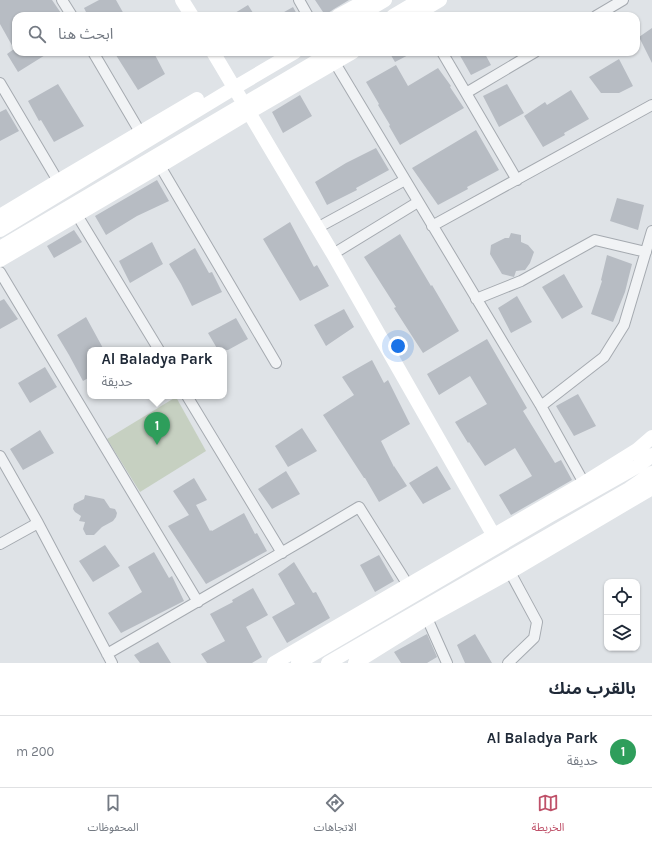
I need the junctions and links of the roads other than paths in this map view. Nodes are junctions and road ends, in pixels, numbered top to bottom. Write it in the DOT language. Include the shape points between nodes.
graph roads {
  1 [pos="62,0"];
  2 [pos="182,0"];
  3 [pos="299,0"];
  4 [pos="366,0"];
  5 [pos="385,0"];
  6 [pos="440,0"];
  7 [pos="623,0"];
  8 [pos="418,11"];
  9 [pos="70,12"];
  10 [pos="190,12"];
  11 [pos="306,12"];
  12 [pos="345,12"];
  13 [pos="365,12"];
  14 [pos="603,12"];
  15 [pos="95,56"];
  16 [pos="215,56"];
  17 [pos="271,56"];
  18 [pos="287,56"];
  19 [pos="444,56"];
  20 [pos="528,56"];
  21 [pos="334,57"];
  22 [pos="0,83"];
  23 [pos="231,84"];
  24 [pos="466,93"];
  25 [pos="652,105"];
  26 [pos="246,108"];
  27 [pos="140,132"];
  28 [pos="160,166"];
  29 [pos="405,180"];
  30 [pos="517,180"];
  31 [pos="58,181"];
  32 [pos="418,202"];
  33 [pos="77,215"];
  34 [pos="0,216"];
  35 [pos="432,226"];
  36 [pos="317,228"];
  37 [pos="0,230"];
  38 [pos="652,231"];
  39 [pos="0,248"];
  40 [pos="646,252"];
  41 [pos="332,254"];
  42 [pos="0,260"];
  43 [pos="0,272"];
  44 [pos="476,299"];
  45 [pos="157,347"];
  46 [pos="276,363"];
  47 [pos="189,399"];
  48 [pos="541,406"];
  49 [pos="652,436"];
  50 [pos="652,455"];
  51 [pos="0,456"];
  52 [pos="652,473"];
  53 [pos="584,483"];
  54 [pos="652,488"];
  55 [pos="38,523"];
  56 [pos="494,536"];
  57 [pos="0,544"];
  58 [pos="282,553"];
  59 [pos="510,572"];
  60 [pos="408,585"];
  61 [pos="198,602"];
  62 [pos="427,618"];
  63 [pos="110,659"];
  64 [pos="274,663"];
  65 [pos="298,663"];
  66 [pos="328,663"];
  67 [pos="355,663"];
  68 [pos="447,663"];
  69 [pos="508,663"];
  1 -- 9 [label="street"];
  2 -- 10 [label="main road"];
  3 -- 11 [label="street"];
  4 -- 12 [label="main road"];
  5 -- 13 [label="main road"];
  6 -- 8 [label="main road"];
  7 -- 14 [label="street"];
  15 -- 27 [label="street"];
  16 -- 23 [label="main road"];
  17 -- 23 [label="main road"];
  18 -- 23 [label="main road"];
  19 -- 24 [label="street"];
  20 -- 24 [label="street"];
  21 -- 26 [label="main road"];
  21 -- 29 [label="street"];
  22 -- 31 [label="street"];
  23 -- 26 [label="main road"];
  23 -- 27 [label="main road"];
  23 -- 37 [label="main road"];
  24 -- 30 [label="street"];
  25 -- 30 [label="street"];
  26 -- 28 [label="main road"];
  26 -- 36 [label="main road"];
  26 -- 39 [label="main road"];
  27 -- 31 [label="main road"];
  28 -- 33 [label="main road"];
  28 -- 46 [label="street"];
  29 -- 32 [label="street"];
  29 -- 36 [label="street"];
  30 -- 35 [label="street"];
  31 -- 34 [label="main road"];
  32 -- 35 [label="street"];
  32 -- 41 [label="street"];
  33 -- 42 [label="main road"];
  33 -- 45 [label="street"];
  35 -- 44 [label="street"];
  36 -- 41 [label="main road"];
  38 -- 40 [label="street"];
  40 -- 44 [label="street" via="595,240 521,280"];
  40 -- 48 [label="street" via="624,325 604,357"];
  41 -- 56 [label="main road"];
  43 -- 61 [label="street"];
  44 -- 48 [label="street"];
  47 -- 58 [label="street"];
  48 -- 53 [label="street"];
  49 -- 53 [label="main road" via="637,450"];
  50 -- 65 [label="main road" via="638,466"];
  51 -- 55 [label="street"];
  52 -- 66 [label="main road"];
  53 -- 56 [label="main road"];
  54 -- 59 [label="main road"];
  55 -- 57 [label="street"];
  55 -- 63 [label="street"];
  56 -- 60 [label="main road"];
  58 -- 60 [label="street" via="359,507"];
  58 -- 61 [label="street"];
  59 -- 62 [label="main road"];
  59 -- 69 [label="street" via="537,622 534,638"];
  60 -- 64 [label="main road"];
  61 -- 63 [label="street"];
  62 -- 67 [label="main road"];
  62 -- 68 [label="street"];
}
